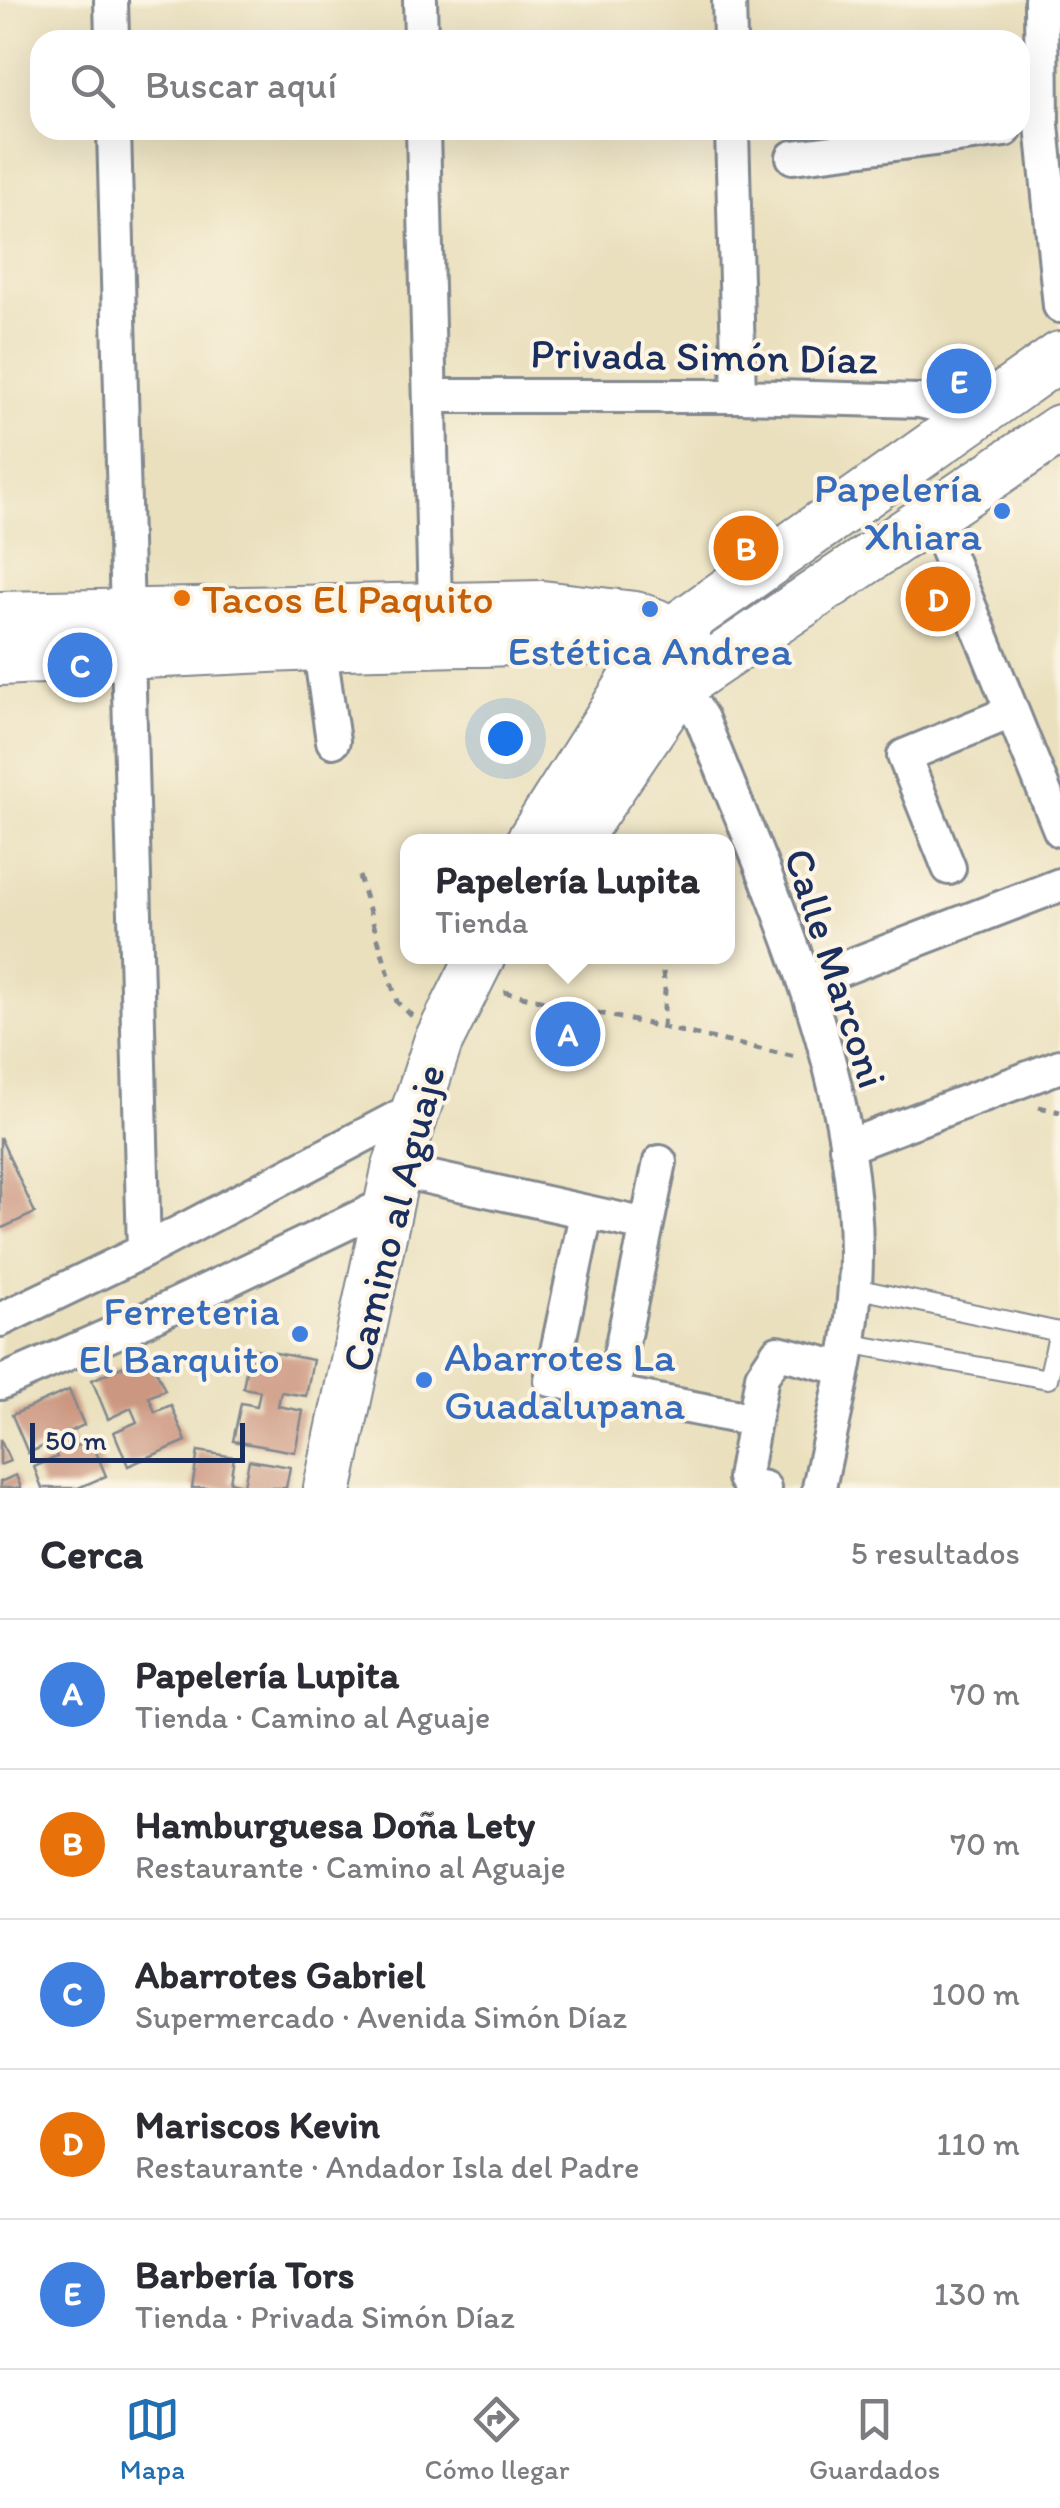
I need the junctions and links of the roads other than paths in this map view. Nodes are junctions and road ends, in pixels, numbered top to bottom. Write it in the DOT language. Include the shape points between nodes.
graph roads {
  1 [pos="110,0"];
  2 [pos="420,0"];
  3 [pos="729,0"];
  4 [pos="1040,0"];
  5 [pos="112,30"];
  6 [pos="421,30"];
  7 [pos="730,30"];
  8 [pos="1031,127"];
  9 [pos="114,140"];
  10 [pos="424,140"];
  11 [pos="732,140"];
  12 [pos="926,140"];
  13 [pos="792,157"];
  14 [pos="1060,306"];
  15 [pos="1060,356"];
  16 [pos="430,396"];
  17 [pos="739,396"];
  18 [pos="976,414"];
  19 [pos="1060,428"];
  20 [pos="932,516"];
  21 [pos="435,606"];
  22 [pos="0,616"];
  23 [pos="128,634"];
  24 [pos="319,644"];
  25 [pos="0,661"];
  26 [pos="682,671"];
  27 [pos="1011,712"];
  28 [pos="333,742"];
  29 [pos="1060,830"];
  30 [pos="537,834"];
  31 [pos="579,834"];
  32 [pos="949,868"];
  33 [pos="1060,885"];
  34 [pos="474,970"];
  35 [pos="806,982"];
  36 [pos="1060,1066"];
  37 [pos="414,1108"];
  38 [pos="846,1147"];
  39 [pos="660,1162"];
  40 [pos="392,1186"];
  41 [pos="586,1214"];
  42 [pos="646,1226"];
  43 [pos="144,1251"];
  44 [pos="855,1288"];
  45 [pos="0,1320"];
  46 [pos="845,1356"];
  47 [pos="0,1384"];
  48 [pos="612,1393"];
  49 [pos="754,1420"];
  50 [pos="328,1488"];
  51 [pos="764,1488"];
  52 [pos="818,1488"];
  1 -- 5 [label="street"];
  2 -- 6 [label="street"];
  3 -- 7 [label="street"];
  4 -- 8 [label="street"];
  8 -- 14 [label="street"];
  9 -- 23 [label="street"];
  10 -- 16 [label="street"];
  11 -- 17 [label="street"];
  12 -- 13 [label="street"];
  15 -- 18 [label="main road"];
  16 -- 17 [label="street, Privada Simón Díaz"];
  16 -- 21 [label="street"];
  17 -- 18 [label="street, Privada Simón Díaz" via="919,401"];
  18 -- 26 [label="main road"];
  19 -- 20 [label="main road"];
  20 -- 26 [label="main road"];
  20 -- 27 [label="street"];
  21 -- 23 [label="main road"];
  21 -- 26 [label="main road" via="542,605 635,616"];
  22 -- 23 [label="main road"];
  23 -- 24 [label="main road"];
  23 -- 25 [label="main road"];
  23 -- 43 [label="street"];
  24 -- 26 [label="main road" via="627,644"];
  24 -- 28 [label="street"];
  26 -- 30 [label="main road"];
  26 -- 31 [label="main road"];
  26 -- 35 [label="street, Calle Marconi"];
  27 -- 29 [label="street"];
  27 -- 32 [label="street" via="904,756"];
  33 -- 35 [label="street"];
  34 -- 37 [label="main road, Camino al Aguaje"];
  35 -- 38 [label="street, Calle Marconi"];
  36 -- 38 [label="street"];
  37 -- 40 [label="main road, Camino al Aguaje"];
  37 -- 43 [label="street"];
  38 -- 44 [label="street, Calle Marconi" via="856,1219"];
  39 -- 42 [label="street"];
  40 -- 41 [label="street"];
  40 -- 47 [label="street" via="142,1321"];
  40 -- 50 [label="main road, Camino al Aguaje"];
  41 -- 42 [label="street"];
  41 -- 48 [label="street" via="551,1380"];
  42 -- 48 [label="street"];
  43 -- 45 [label="street"];
  44 -- 46 [label="street, Calle Marconi"];
  44 -- 46 [label="lane" via="1059,1332 1048,1379"];
  46 -- 49 [label="street" via="778,1352 762,1376"];
  46 -- 52 [label="street, Calle Marconi"];
  48 -- 49 [label="street"];
  49 -- 51 [label="street" via="744,1478"];
}
